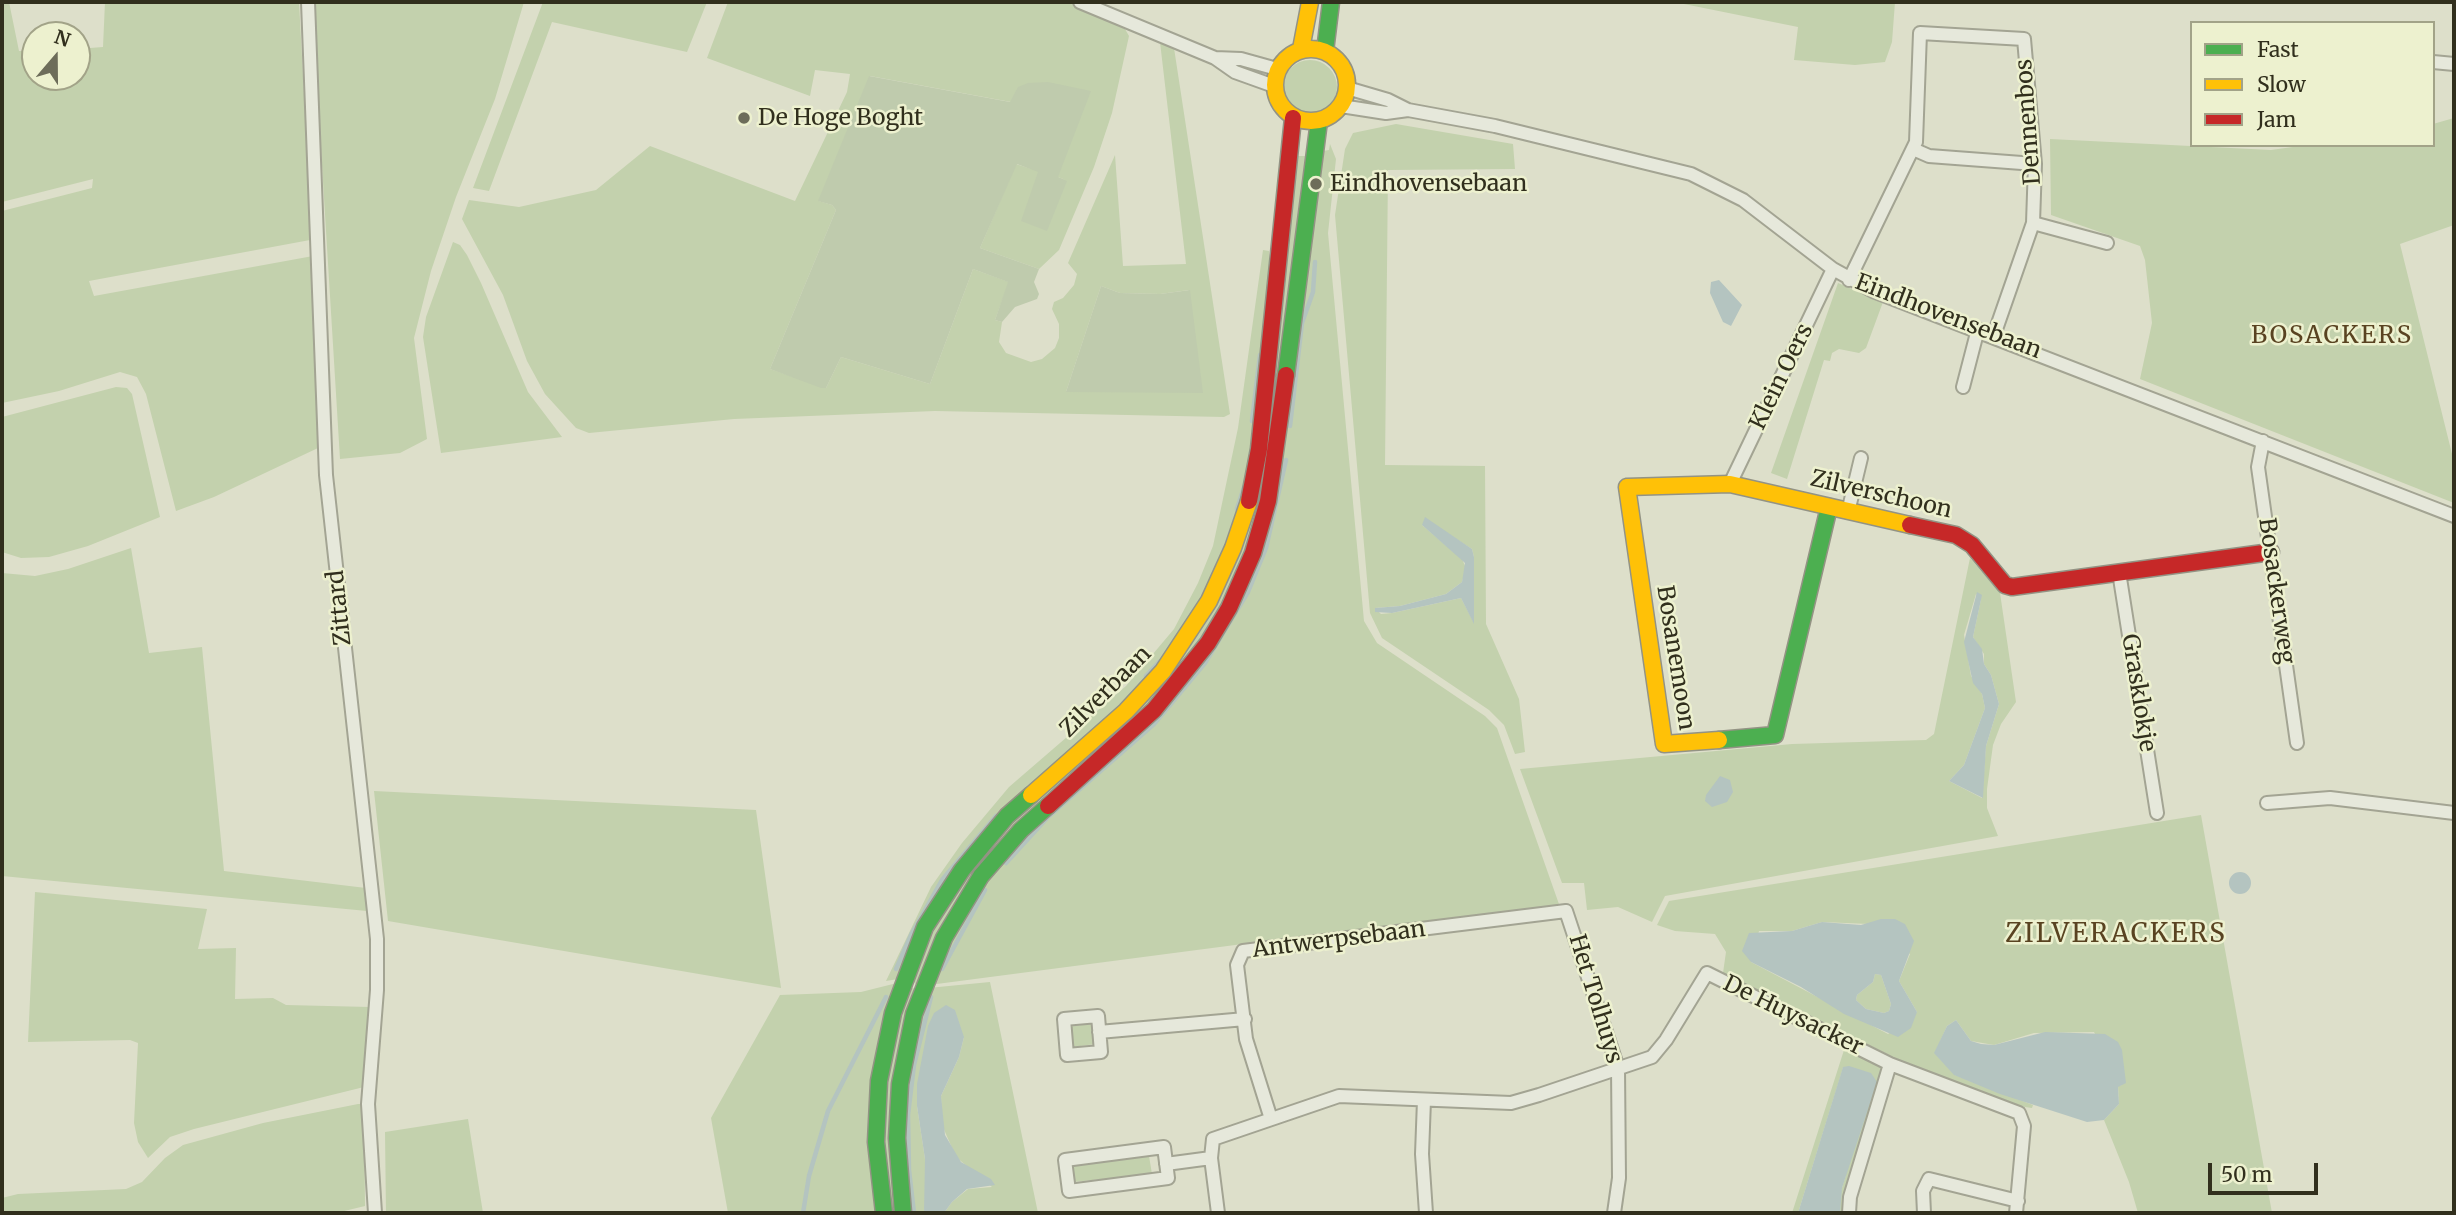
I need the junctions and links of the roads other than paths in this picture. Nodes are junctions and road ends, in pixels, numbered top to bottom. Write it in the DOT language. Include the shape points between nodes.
graph roads {
  1 [pos="307,2"];
  2 [pos="1080,2"];
  3 [pos="1310,2"];
  4 [pos="1331,2"];
  5 [pos="1301,49"];
  6 [pos="1325,51"];
  7 [pos="1215,58"];
  8 [pos="2435,62"];
  9 [pos="2454,64"];
  10 [pos="1277,69"];
  11 [pos="1273,86"];
  12 [pos="1347,88"];
  13 [pos="1341,106"];
  14 [pos="1408,110"];
  15 [pos="1293,118"];
  16 [pos="1319,121"];
  17 [pos="1913,149"];
  18 [pos="2035,164"];
  19 [pos="2033,223"];
  20 [pos="2107,243"];
  21 [pos="1833,270"];
  22 [pos="1849,280"];
  23 [pos="1978,329"];
  24 [pos="1994,335"];
  25 [pos="1963,387"];
  26 [pos="2263,441"];
  27 [pos="1861,458"];
  28 [pos="1730,484"];
  29 [pos="1627,487"];
  30 [pos="1829,507"];
  31 [pos="1848,512"];
  32 [pos="2454,516"];
  33 [pos="2271,552"];
  34 [pos="2119,572"];
  35 [pos="2297,743"];
  36 [pos="2267,803"];
  37 [pos="2157,813"];
  38 [pos="2454,813"];
  39 [pos="1566,911"];
  40 [pos="1245,1019"];
  41 [pos="1099,1032"];
  42 [pos="1891,1064"];
  43 [pos="1618,1068"];
  44 [pos="1424,1100"];
  45 [pos="1271,1119"];
  46 [pos="1211,1158"];
  47 [pos="1166,1164"];
  48 [pos="2017,1207"];
  49 [pos="375,1213"];
  50 [pos="884,1213"];
  51 [pos="903,1213"];
  52 [pos="1218,1213"];
  53 [pos="1426,1213"];
  54 [pos="1614,1213"];
  55 [pos="1849,1213"];
  56 [pos="1924,1213"];
  1 -- 49 [label="street, Zittard" via="326,475 377,939 368,1104"];
  2 -- 7 [label="street"];
  3 -- 5 [label="main road"];
  4 -- 6 [label="main road"];
  5 -- 6 [label="main road"];
  5 -- 10 [label="main road"];
  6 -- 12 [label="main road" via="1342,66"];
  7 -- 10 [label="street" via="1241,59"];
  7 -- 11 [label="street" via="1235,72"];
  8 -- 9 [label="street"];
  10 -- 11 [label="main road"];
  11 -- 15 [label="main road" via="1283,110"];
  12 -- 13 [label="main road"];
  12 -- 14 [label="street, Eindhovensebaan"];
  13 -- 14 [label="street, Eindhovensebaan" via="1386,113"];
  13 -- 16 [label="main road"];
  14 -- 21 [label="street, Eindhovensebaan" via="1496,126 1691,174 1743,200"];
  15 -- 16 [label="main road"];
  15 -- 50 [label="main road, Zilverbaan" via="1259,449 1250,498 1233,548 1209,601 1163,671 1126,711 1007,816 962,870 925,927 900,991 879,1081 876,1142"];
  16 -- 51 [label="main road, Zilverbaan" via="1276,450 1253,553 1229,608 1183,676 1154,710 1021,830 981,876 944,938 914,1014 900,1084 897,1151"];
  17 -- 18 [label="street" via="1929,156"];
  17 -- 18 [label="street, Dennenbos" via="1920,33 2024,39"];
  17 -- 22 [label="street"];
  18 -- 19 [label="street, Dennenbos"];
  19 -- 20 [label="street"];
  19 -- 24 [label="street, Dennenbos"];
  21 -- 22 [label="street, Eindhovensebaan"];
  21 -- 28 [label="street, Klein Oers"];
  22 -- 23 [label="street, Eindhovensebaan"];
  23 -- 24 [label="street, Eindhovensebaan"];
  23 -- 25 [label="street"];
  24 -- 26 [label="street, Eindhovensebaan"];
  26 -- 32 [label="street, Eindhovensebaan"];
  26 -- 33 [label="street, Bosackerweg" via="2258,467"];
  27 -- 31 [label="street"];
  28 -- 29 [label="main road, Zilverschoon"];
  28 -- 30 [label="main road, Zilverschoon"];
  29 -- 30 [label="main road, Bosanemoon" via="1664,744 1775,735"];
  30 -- 31 [label="main road, Zilverschoon"];
  31 -- 34 [label="main road, Zilverschoon" via="1956,535 1989,562 2005,586"];
  33 -- 34 [label="main road, Zilverschoon"];
  33 -- 35 [label="street, Bosackerweg"];
  34 -- 37 [label="street, Grasklokje"];
  36 -- 38 [label="street" via="2330,798"];
  39 -- 40 [label="street, Antwerpsebaan" via="1243,951 1237,965"];
  39 -- 43 [label="street, Het Tolhuys"];
  40 -- 41 [label="street"];
  40 -- 45 [label="street, Antwerpsebaan" via="1250,1059"];
  42 -- 43 [label="street, De Huysacker" via="1707,973 1667,1041 1652,1057"];
  42 -- 48 [label="street, De Huysacker" via="2020,1113 2024,1126"];
  42 -- 55 [label="street"];
  43 -- 44 [label="street, De Huysacker" via="1511,1103"];
  43 -- 54 [label="street, Het Tolhuys" via="1619,1178"];
  44 -- 45 [label="street, De Huysacker" via="1339,1096"];
  44 -- 53 [label="street"];
  45 -- 46 [label="street, De Huysacker" via="1213,1139"];
  46 -- 47 [label="street"];
  46 -- 52 [label="street"];
  47 -- 47 [label="street" via="1164,1147 1065,1160 1069,1191 1168,1178"];
  48 -- 56 [label="street" via="1929,1180 1923,1191"];
}
